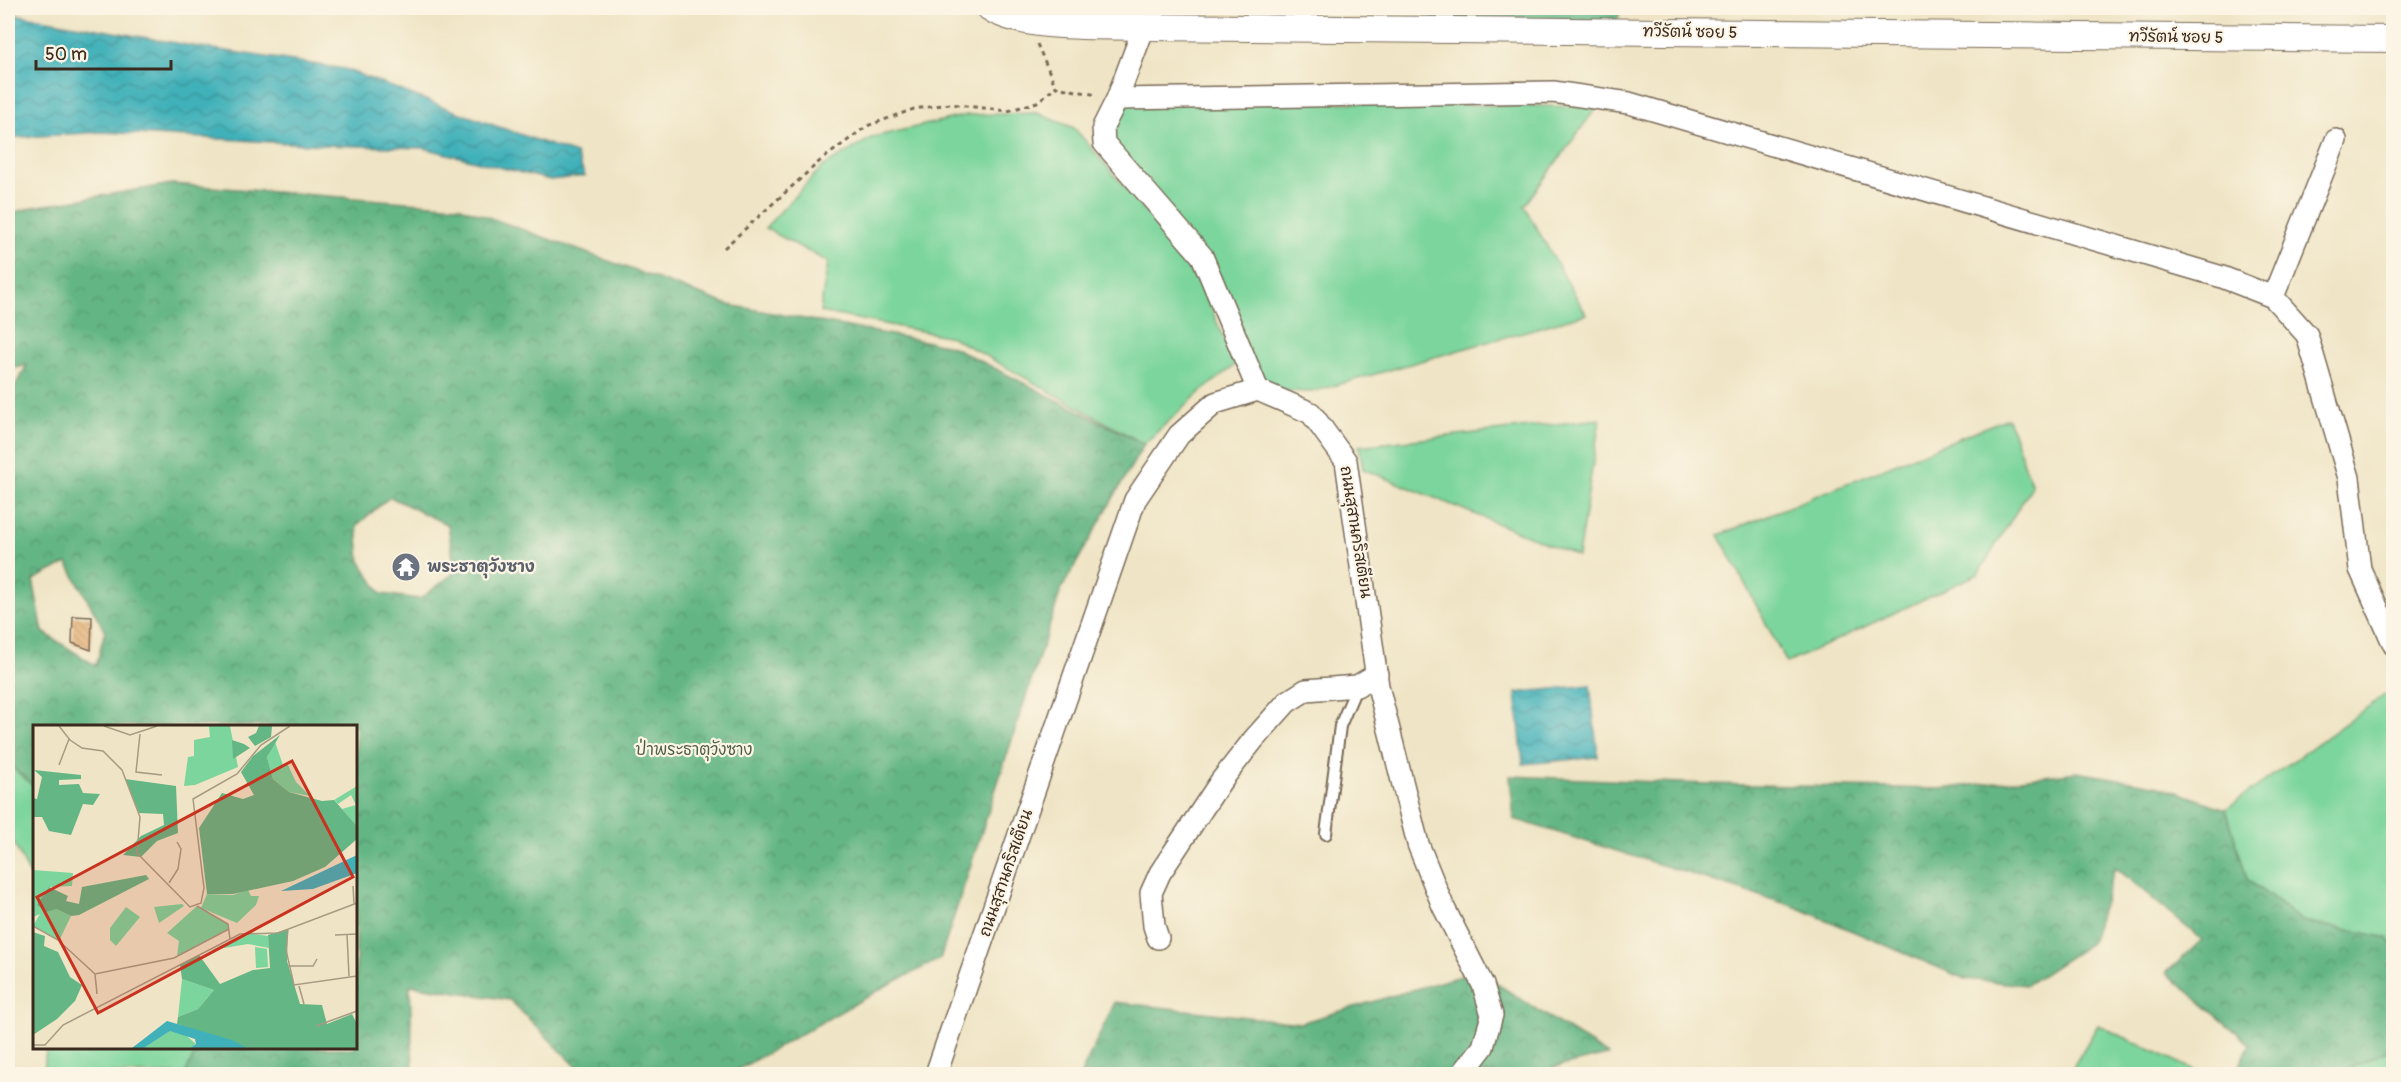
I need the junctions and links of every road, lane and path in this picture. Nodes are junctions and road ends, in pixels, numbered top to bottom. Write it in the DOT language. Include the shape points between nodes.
graph roads {
  1 [pos="990,8"];
  2 [pos="1027,21"];
  3 [pos="1144,27"];
  4 [pos="2394,39"];
  5 [pos="1056,87"];
  6 [pos="1117,99"];
  7 [pos="2336,140"];
  8 [pos="724,248"];
  9 [pos="2273,297"];
  10 [pos="1258,390"];
  11 [pos="2394,645"];
  12 [pos="1377,674"];
  13 [pos="1357,686"];
  14 [pos="1326,834"];
  15 [pos="1158,938"];
  16 [pos="936,1074"];
  17 [pos="1462,1074"];
  1 -- 2 [label="street, ทวีรัตน์ ซอย 5"];
  2 -- 3 [label="street, ทวีรัตน์ ซอย 5"];
  2 -- 5 [label="path"];
  3 -- 4 [label="street, ทวีรัตน์ ซอย 5"];
  3 -- 6 [label="street"];
  5 -- 6 [label="path"];
  5 -- 8 [label="path" via="1037,102 1008,111 950,104 914,109 867,126 820,161"];
  6 -- 9 [label="street" via="1553,92 1629,103 2222,277"];
  6 -- 10 [label="street" via="1103,127 1104,143 1202,256"];
  7 -- 9 [label="street"];
  9 -- 11 [label="street" via="2307,335 2349,478 2360,568"];
  10 -- 12 [label="street, ถนนสุสานคริสเตียน" via="1311,413 1346,460"];
  10 -- 16 [label="street, ถนนสุสานคริสเตียน" via="1215,403 1179,435 1135,500"];
  12 -- 13 [label="street"];
  12 -- 17 [label="street, ถนนสุสานคริสเตียน" via="1419,844 1443,906 1484,985 1492,1014 1483,1047"];
  13 -- 14 [label="lane" via="1340,726"];
  13 -- 15 [label="street" via="1306,690 1287,702 1254,739 1160,873 1151,893"];
}
